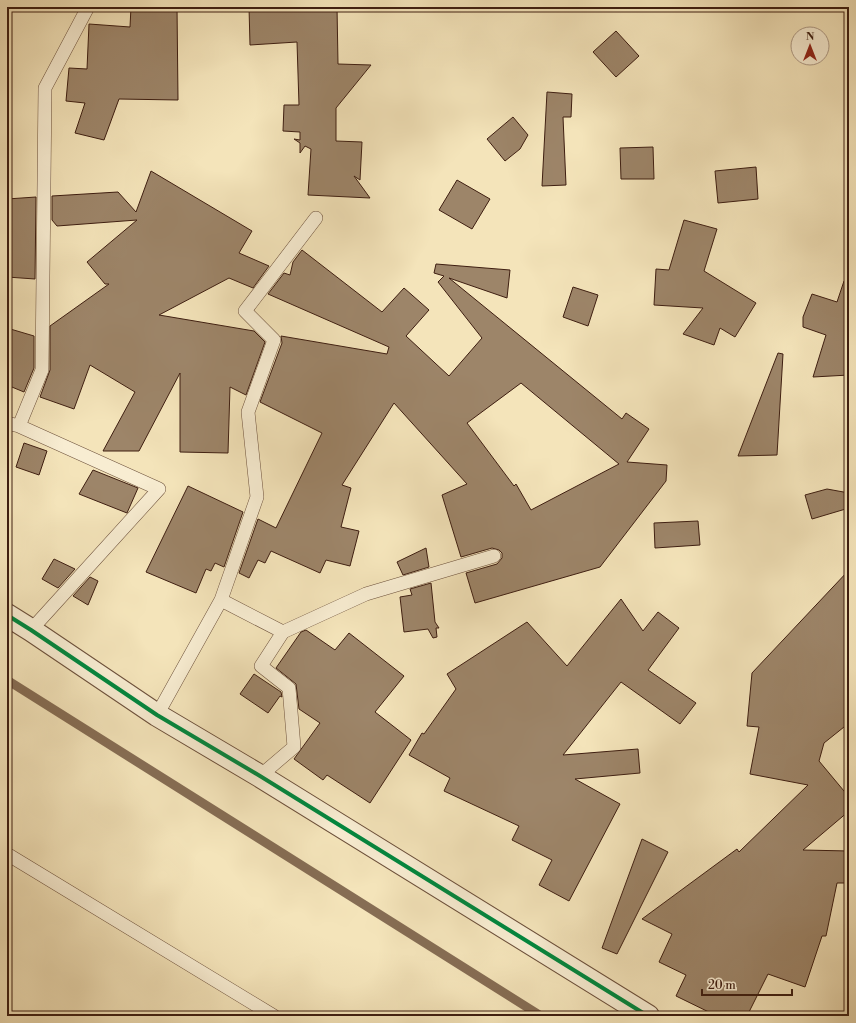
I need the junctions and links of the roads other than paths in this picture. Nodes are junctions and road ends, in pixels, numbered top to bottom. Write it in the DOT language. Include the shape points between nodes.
graph roads {
  1 [pos="88,7"];
  2 [pos="316,218"];
  3 [pos="13,425"];
  4 [pos="494,556"];
  5 [pos="221,600"];
  6 [pos="7,615"];
  7 [pos="31,630"];
  8 [pos="283,632"];
  9 [pos="157,715"];
  10 [pos="260,776"];
  11 [pos="7,854"];
  12 [pos="274,1016"];
  13 [pos="648,1016"];
  1 -- 3 [label="lane" via="45,88 42,370"];
  2 -- 5 [label="lane" via="245,311 274,340 248,412 257,497"];
  3 -- 7 [label="lane" via="159,489"];
  4 -- 8 [label="lane" via="366,594"];
  5 -- 8 [label="lane"];
  5 -- 9 [label="lane"];
  6 -- 7 [label="street"];
  7 -- 9 [label="street"];
  8 -- 10 [label="lane" via="262,666 289,688 294,747"];
  9 -- 10 [label="street"];
  10 -- 13 [label="street"];
  11 -- 12 [label="lane"];
}
